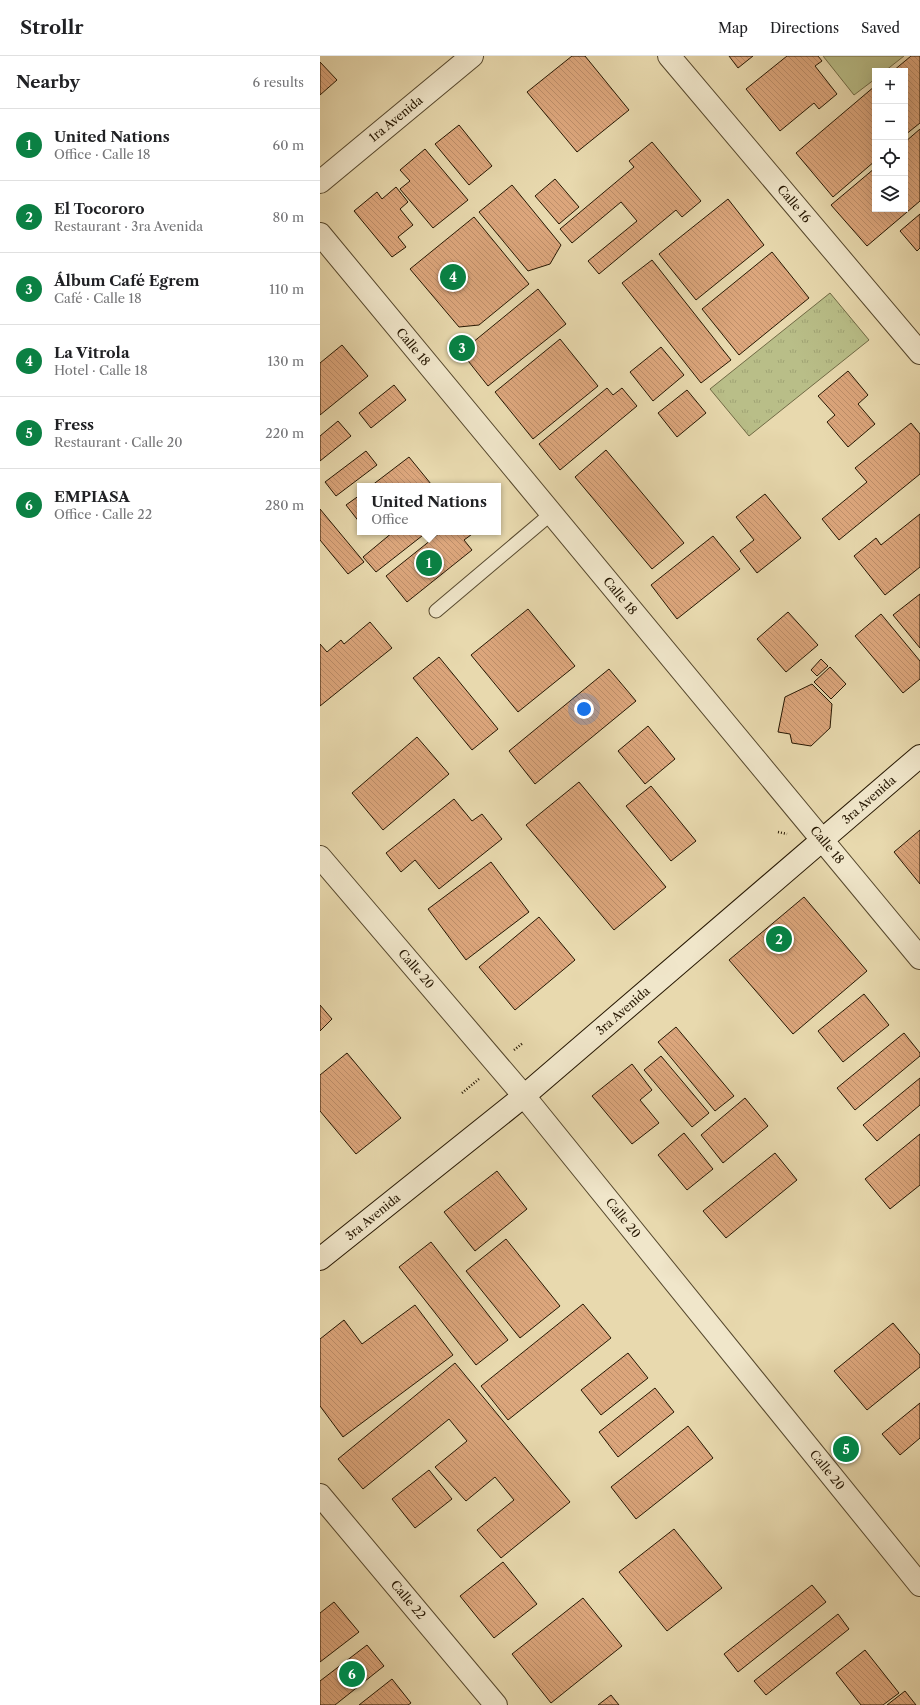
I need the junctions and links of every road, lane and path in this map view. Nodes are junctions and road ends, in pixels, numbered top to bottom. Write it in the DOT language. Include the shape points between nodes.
graph roads {
  1 [pos="472,56"];
  2 [pos="669,56"];
  3 [pos="320,182"];
  4 [pos="320,234"];
  5 [pos="920,353"];
  6 [pos="552,513"];
  7 [pos="436,611"];
  8 [pos="920,756"];
  9 [pos="823,839"];
  10 [pos="320,857"];
  11 [pos="920,958"];
  12 [pos="524,1096"];
  13 [pos="320,1259"];
  14 [pos="320,1495"];
  15 [pos="920,1586"];
  16 [pos="496,1705"];
  1 -- 3 [label="street, 1ra Avenida"];
  2 -- 5 [label="street, Calle 16"];
  4 -- 6 [label="street, Calle 18"];
  6 -- 7 [label="lane"];
  6 -- 9 [label="street, Calle 18"];
  8 -- 9 [label="street, 3ra Avenida"];
  9 -- 11 [label="street, Calle 18"];
  9 -- 12 [label="street, 3ra Avenida"];
  10 -- 12 [label="street, Calle 20"];
  12 -- 13 [label="street, 3ra Avenida"];
  12 -- 15 [label="street, Calle 20"];
  14 -- 16 [label="street, Calle 22"];
}
